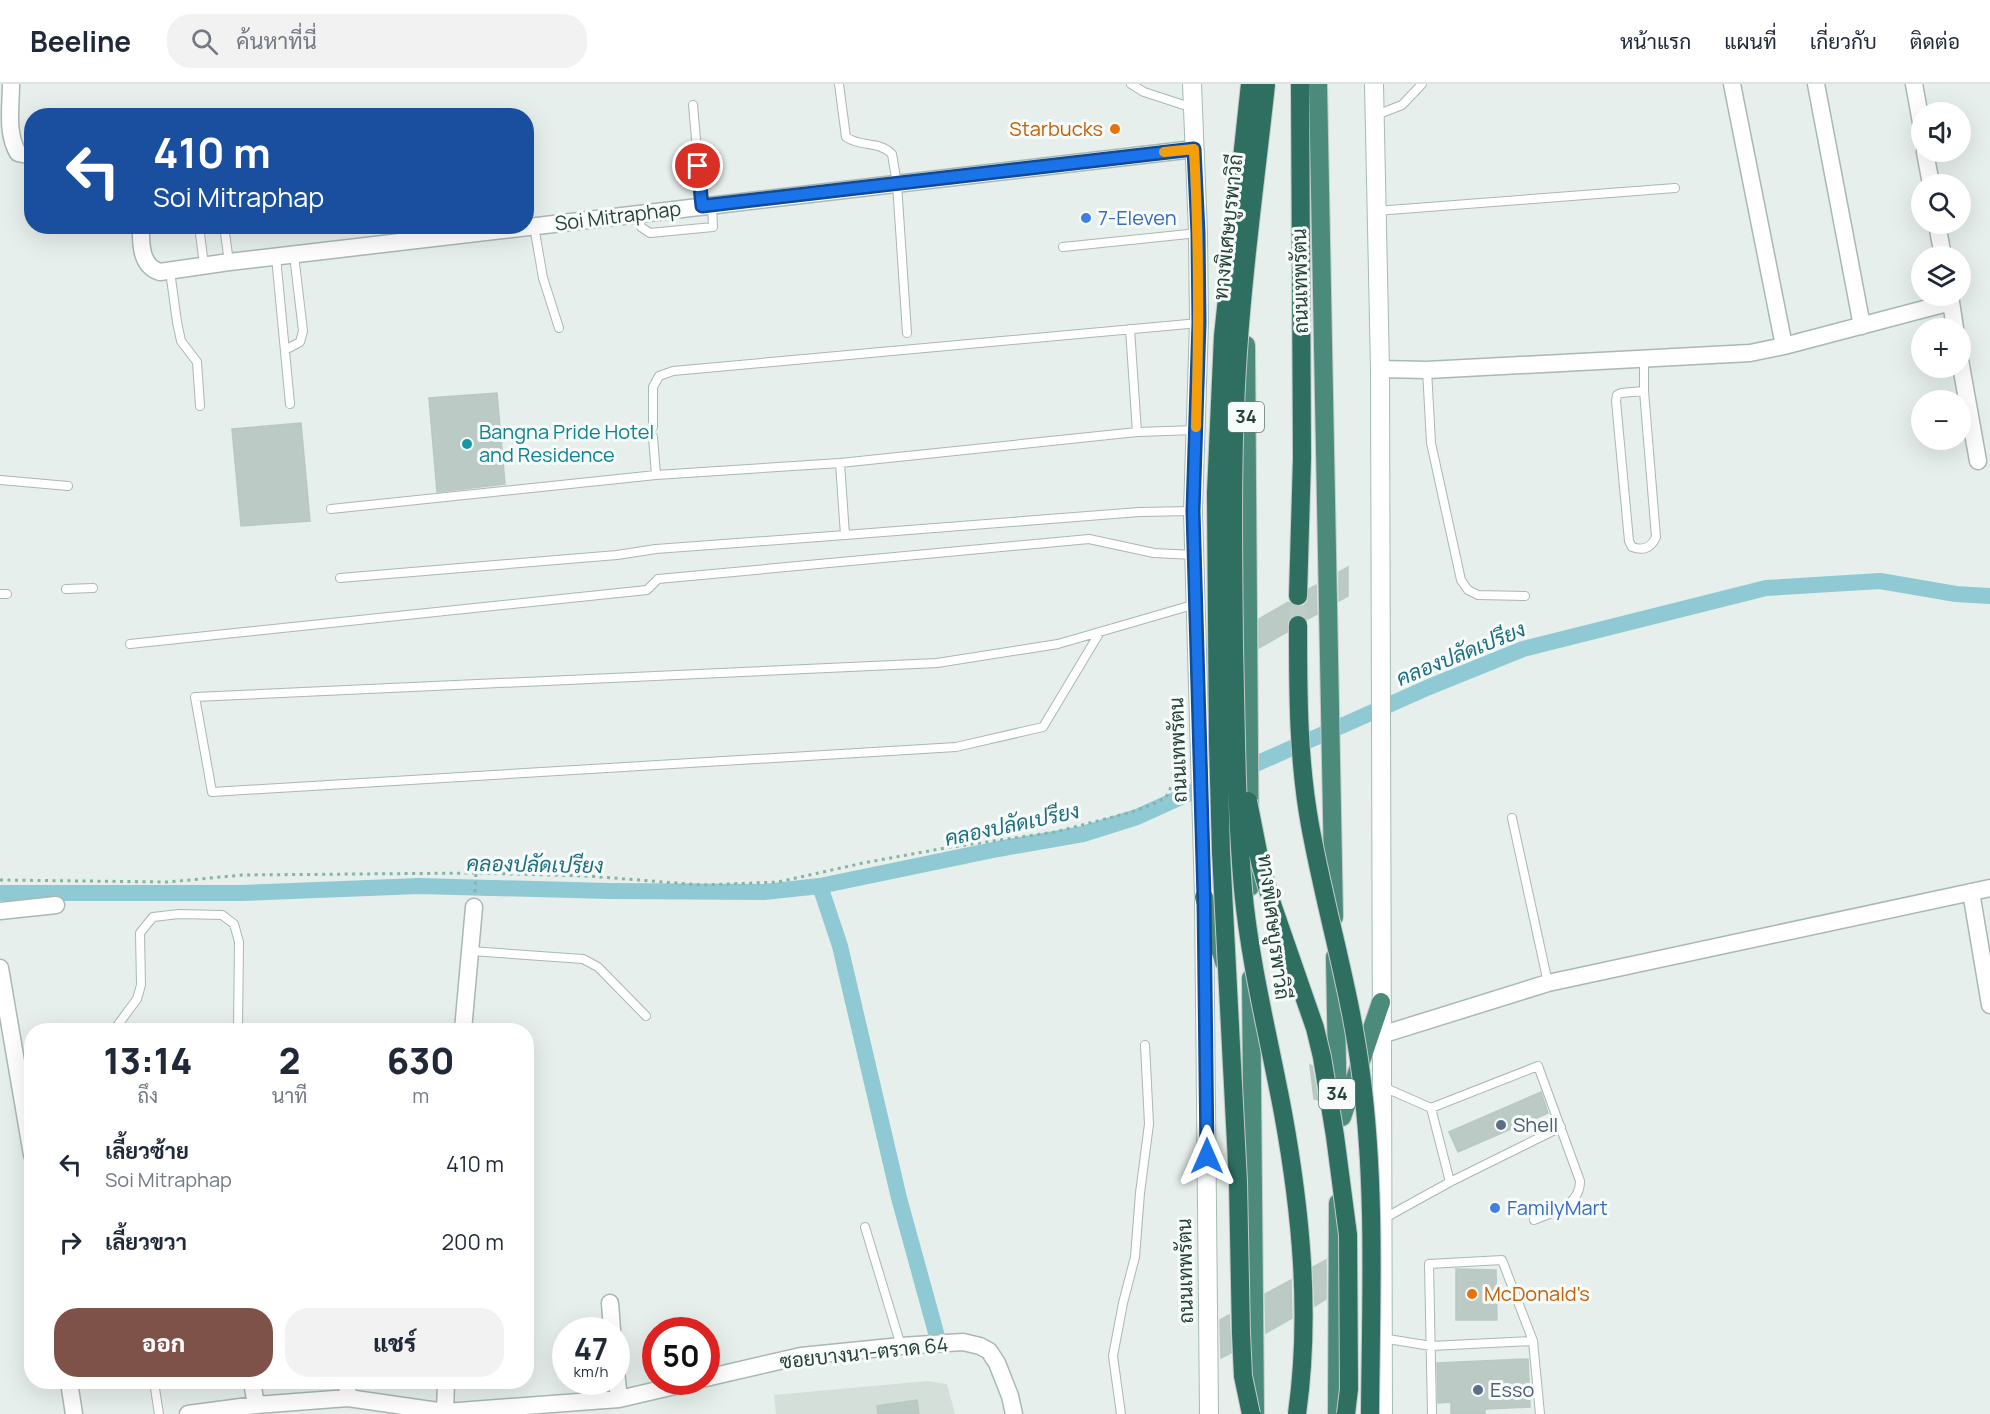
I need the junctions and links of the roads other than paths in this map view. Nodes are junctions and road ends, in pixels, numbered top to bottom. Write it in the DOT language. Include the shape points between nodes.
graph roads {
  1 [pos="11,84"];
  2 [pos="838,84"];
  3 [pos="1131,84"];
  4 [pos="1192,84"];
  5 [pos="1198,84"];
  6 [pos="1243,84"];
  7 [pos="1250,84"];
  8 [pos="1266,84"];
  9 [pos="1300,84"];
  10 [pos="1318,84"];
  11 [pos="1374,84"];
  12 [pos="1422,84"];
  13 [pos="1732,84"];
  14 [pos="1815,84"];
  15 [pos="1914,84"];
  16 [pos="1917,102"];
  17 [pos="693,105"];
  18 [pos="1193,109"];
  19 [pos="1374,116"];
  20 [pos="1194,149"];
  21 [pos="24,154"];
  22 [pos="897,184"];
  23 [pos="1675,188"];
  24 [pos="707,206"];
  25 [pos="1376,211"];
  26 [pos="637,214"];
  27 [pos="534,226"];
  28 [pos="1198,233"];
  29 [pos="141,234"];
  30 [pos="200,234"];
  31 [pos="225,234"];
  32 [pos="468,234"];
  33 [pos="1063,247"];
  34 [pos="294,255"];
  35 [pos="276,257"];
  36 [pos="229,262"];
  37 [pos="204,265"];
  38 [pos="170,271"];
  39 [pos="1927,306"];
  40 [pos="1199,323"];
  41 [pos="1862,326"];
  42 [pos="559,328"];
  43 [pos="1130,329"];
  44 [pos="907,333"];
  45 [pos="1784,346"];
  46 [pos="285,351"];
  47 [pos="1644,358"];
  48 [pos="1380,369"];
  49 [pos="1427,370"];
  50 [pos="1963,378"];
  51 [pos="1644,390"];
  52 [pos="290,404"];
  53 [pos="200,406"];
  54 [pos="653,427"];
  55 [pos="1196,430"];
  56 [pos="1137,432"];
  57 [pos="653,437"];
  58 [pos="1978,461"];
  59 [pos="840,463"];
  60 [pos="656,475"];
  61 [pos="0,480"];
  62 [pos="68,486"];
  63 [pos="331,509"];
  64 [pos="1193,511"];
  65 [pos="845,535"];
  66 [pos="1195,555"];
  67 [pos="340,578"];
  68 [pos="93,588"];
  69 [pos="66,589"];
  70 [pos="1298,596"];
  71 [pos="1525,596"];
  72 [pos="1196,604"];
  73 [pos="1298,625"];
  74 [pos="1100,632"];
  75 [pos="130,644"];
  76 [pos="1243,747"];
  77 [pos="1512,818"];
  78 [pos="1990,888"];
  79 [pos="1971,892"];
  80 [pos="1204,897"];
  81 [pos="56,905"];
  82 [pos="474,907"];
  83 [pos="0,911"];
  84 [pos="471,951"];
  85 [pos="0,968"];
  86 [pos="1548,983"];
  87 [pos="1381,1002"];
  88 [pos="1990,1005"];
  89 [pos="646,1016"];
  90 [pos="119,1023"];
  91 [pos="238,1023"];
  92 [pos="464,1023"];
  93 [pos="1381,1035"];
  94 [pos="1144,1045"];
  95 [pos="1252,1059"];
  96 [pos="1381,1085"];
  97 [pos="24,1108"];
  98 [pos="1431,1108"];
  99 [pos="1561,1127"];
  100 [pos="1338,1128"];
  101 [pos="1450,1182"];
  102 [pos="1383,1218"];
  103 [pos="1534,1220"];
  104 [pos="865,1227"];
  105 [pos="610,1303"];
  106 [pos="611,1317"];
  107 [pos="1382,1338"];
  108 [pos="1533,1341"];
  109 [pos="901,1346"];
  110 [pos="1431,1346"];
  111 [pos="720,1375"];
  112 [pos="70,1389"];
  113 [pos="155,1389"];
  114 [pos="253,1389"];
  115 [pos="446,1389"];
  116 [pos="347,1390"];
  117 [pos="642,1394"];
  118 [pos="619,1395"];
  119 [pos="619,1399"];
  120 [pos="256,1405"];
  121 [pos="445,1413"];
  122 [pos="74,1414"];
  123 [pos="159,1414"];
  124 [pos="188,1414"];
  125 [pos="1014,1414"];
  126 [pos="1121,1414"];
  127 [pos="1209,1414"];
  128 [pos="1253,1414"];
  129 [pos="1297,1414"];
  130 [pos="1337,1414"];
  131 [pos="1346,1414"];
  132 [pos="1370,1414"];
  133 [pos="1383,1414"];
  134 [pos="1432,1414"];
  135 [pos="1540,1414"];
  1 -- 21 [label="street" via="10,135 18,153"];
  2 -- 22 [label="lane" via="846,137 887,149 892,154"];
  3 -- 18 [label="lane"];
  4 -- 18 [label="main road, ถนนเทพรัตน"];
  5 -- 18 [label="main road"];
  6 -- 76 [label="highway, 34"];
  7 -- 128 [label="highway, bridge" via="1223,336 1216,493 1221,852 1238,1182 1243,1376"];
  8 -- 76 [label="highway, ทางพิเศษบูรพาวิถี, bridge" via="1239,338 1232,481"];
  9 -- 70 [label="highway" via="1302,458"];
  10 -- 100 [label="highway, ถนนเทพรัตน / 34"];
  11 -- 19 [label="main road, 34"];
  12 -- 19 [label="lane" via="1402,105"];
  13 -- 45 [label="street"];
  14 -- 41 [label="street"];
  15 -- 16 [label="street"];
  17 -- 24 [label="lane"];
  18 -- 20 [label="main road, ถนนเทพรัตน"];
  19 -- 25 [label="main road, 34"];
  20 -- 22 [label="street, Soi Mitraphap"];
  20 -- 28 [label="main road, ถนนเทพรัตน"];
  22 -- 24 [label="street, Soi Mitraphap"];
  22 -- 44 [label="lane"];
  23 -- 25 [label="lane"];
  24 -- 26 [label="street, Soi Mitraphap"];
  24 -- 26 [label="lane" via="713,227 650,233 641,227"];
  25 -- 48 [label="main road, 34"];
  26 -- 27 [label="street, Soi Mitraphap"];
  27 -- 42 [label="lane" via="543,278"];
  28 -- 33 [label="lane"];
  28 -- 40 [label="main road, ถนนเทพรัตน"];
  29 -- 38 [label="street" via="146,262 153,270"];
  30 -- 37 [label="lane"];
  31 -- 36 [label="lane"];
  32 -- 34 [label="street, Soi Mitraphap"];
  34 -- 35 [label="street, Soi Mitraphap"];
  34 -- 46 [label="lane" via="303,331 300,342"];
  35 -- 36 [label="street, Soi Mitraphap"];
  35 -- 46 [label="lane"];
  36 -- 37 [label="street, Soi Mitraphap"];
  37 -- 38 [label="street, Soi Mitraphap"];
  38 -- 53 [label="lane" via="181,341 197,362"];
  39 -- 41 [label="street"];
  40 -- 43 [label="lane"];
  40 -- 55 [label="main road, ถนนเทพรัตน"];
  41 -- 45 [label="street"];
  43 -- 54 [label="lane" via="673,371 659,376 653,387"];
  43 -- 56 [label="lane"];
  45 -- 47 [label="street" via="1750,353"];
  46 -- 52 [label="lane"];
  47 -- 49 [label="street"];
  47 -- 51 [label="lane"];
  48 -- 49 [label="street"];
  48 -- 87 [label="main road, 34"];
  49 -- 71 [label="lane" via="1431,443 1461,580 1468,590 1478,594"];
  50 -- 58 [label="street"];
  51 -- 51 [label="lane" via="1621,393 1616,401 1629,542 1637,549 1652,545 1656,537"];
  55 -- 56 [label="lane"];
  55 -- 64 [label="main road, ถนนเทพรัตน"];
  56 -- 59 [label="lane"];
  57 -- 60 [label="lane"];
  59 -- 60 [label="lane"];
  59 -- 65 [label="lane"];
  60 -- 63 [label="lane"];
  61 -- 62 [label="lane"];
  64 -- 65 [label="lane"];
  64 -- 66 [label="main road, ถนนเทพรัตน"];
  65 -- 67 [label="lane"];
  66 -- 72 [label="main road, ถนนเทพรัตน"];
  66 -- 75 [label="lane" via="1154,553 1089,539 658,579 646,590"];
  68 -- 69 [label="lane"];
  72 -- 74 [label="lane"];
  72 -- 80 [label="main road, ถนนเทพรัตน"];
  73 -- 132 [label="highway, bridge" via="1302,768 1310,824 1353,1020 1367,1131 1371,1202"];
  74 -- 74 [label="lane" via="1058,644 938,663 195,697 212,792 956,747 1043,728"];
  76 -- 95 [label="highway, 34" via="1250,806"];
  76 -- 129 [label="highway, ทางพิเศษบูรพาวิถี, bridge" via="1243,884 1248,935 1299,1223 1304,1354"];
  76 -- 131 [label="highway, bridge" via="1260,862 1315,1028 1332,1117 1348,1235"];
  77 -- 86 [label="lane"];
  78 -- 79 [label="street"];
  79 -- 86 [label="street"];
  79 -- 88 [label="street"];
  80 -- 95 [label="highway"];
  80 -- 127 [label="main road, ถนนเทพรัตน"];
  81 -- 83 [label="street"];
  82 -- 84 [label="street"];
  84 -- 89 [label="lane" via="583,959 598,967"];
  84 -- 92 [label="street"];
  85 -- 97 [label="street"];
  86 -- 93 [label="street"];
  87 -- 93 [label="main road, 34"];
  87 -- 100 [label="highway"];
  90 -- 91 [label="lane" via="137,999 141,985 140,933 153,917 179,914 222,915 234,924 239,942"];
  93 -- 96 [label="main road, 34"];
  94 -- 126 [label="lane" via="1149,1124 1136,1257 1113,1356"];
  95 -- 128 [label="highway, 34"];
  96 -- 98 [label="lane"];
  96 -- 102 [label="main road, 34"];
  98 -- 99 [label="lane" via="1538,1066"];
  98 -- 101 [label="lane"];
  99 -- 101 [label="lane"];
  99 -- 103 [label="lane" via="1580,1191 1569,1204"];
  100 -- 130 [label="highway, ถนนเทพรัตน / 34"];
  101 -- 102 [label="lane"];
  102 -- 107 [label="main road, 34"];
  104 -- 109 [label="lane"];
  105 -- 106 [label="street"];
  107 -- 110 [label="lane"];
  107 -- 133 [label="main road, 34"];
  108 -- 110 [label="lane"];
  108 -- 110 [label="lane" via="1502,1260 1429,1264"];
  108 -- 135 [label="lane"];
  109 -- 111 [label="street, ซอยบางนา-ตราด 64" via="801,1356"];
  109 -- 125 [label="street, ซอยบางนา-ตราด 64" via="963,1342 989,1351 997,1363"];
  110 -- 134 [label="lane"];
  112 -- 122 [label="street"];
  113 -- 123 [label="lane"];
  114 -- 120 [label="street"];
  115 -- 121 [label="street"];
  116 -- 120 [label="street"];
  116 -- 121 [label="street"];
  117 -- 119 [label="street"];
  118 -- 119 [label="street"];
  119 -- 121 [label="street"];
  120 -- 124 [label="street"];
}
